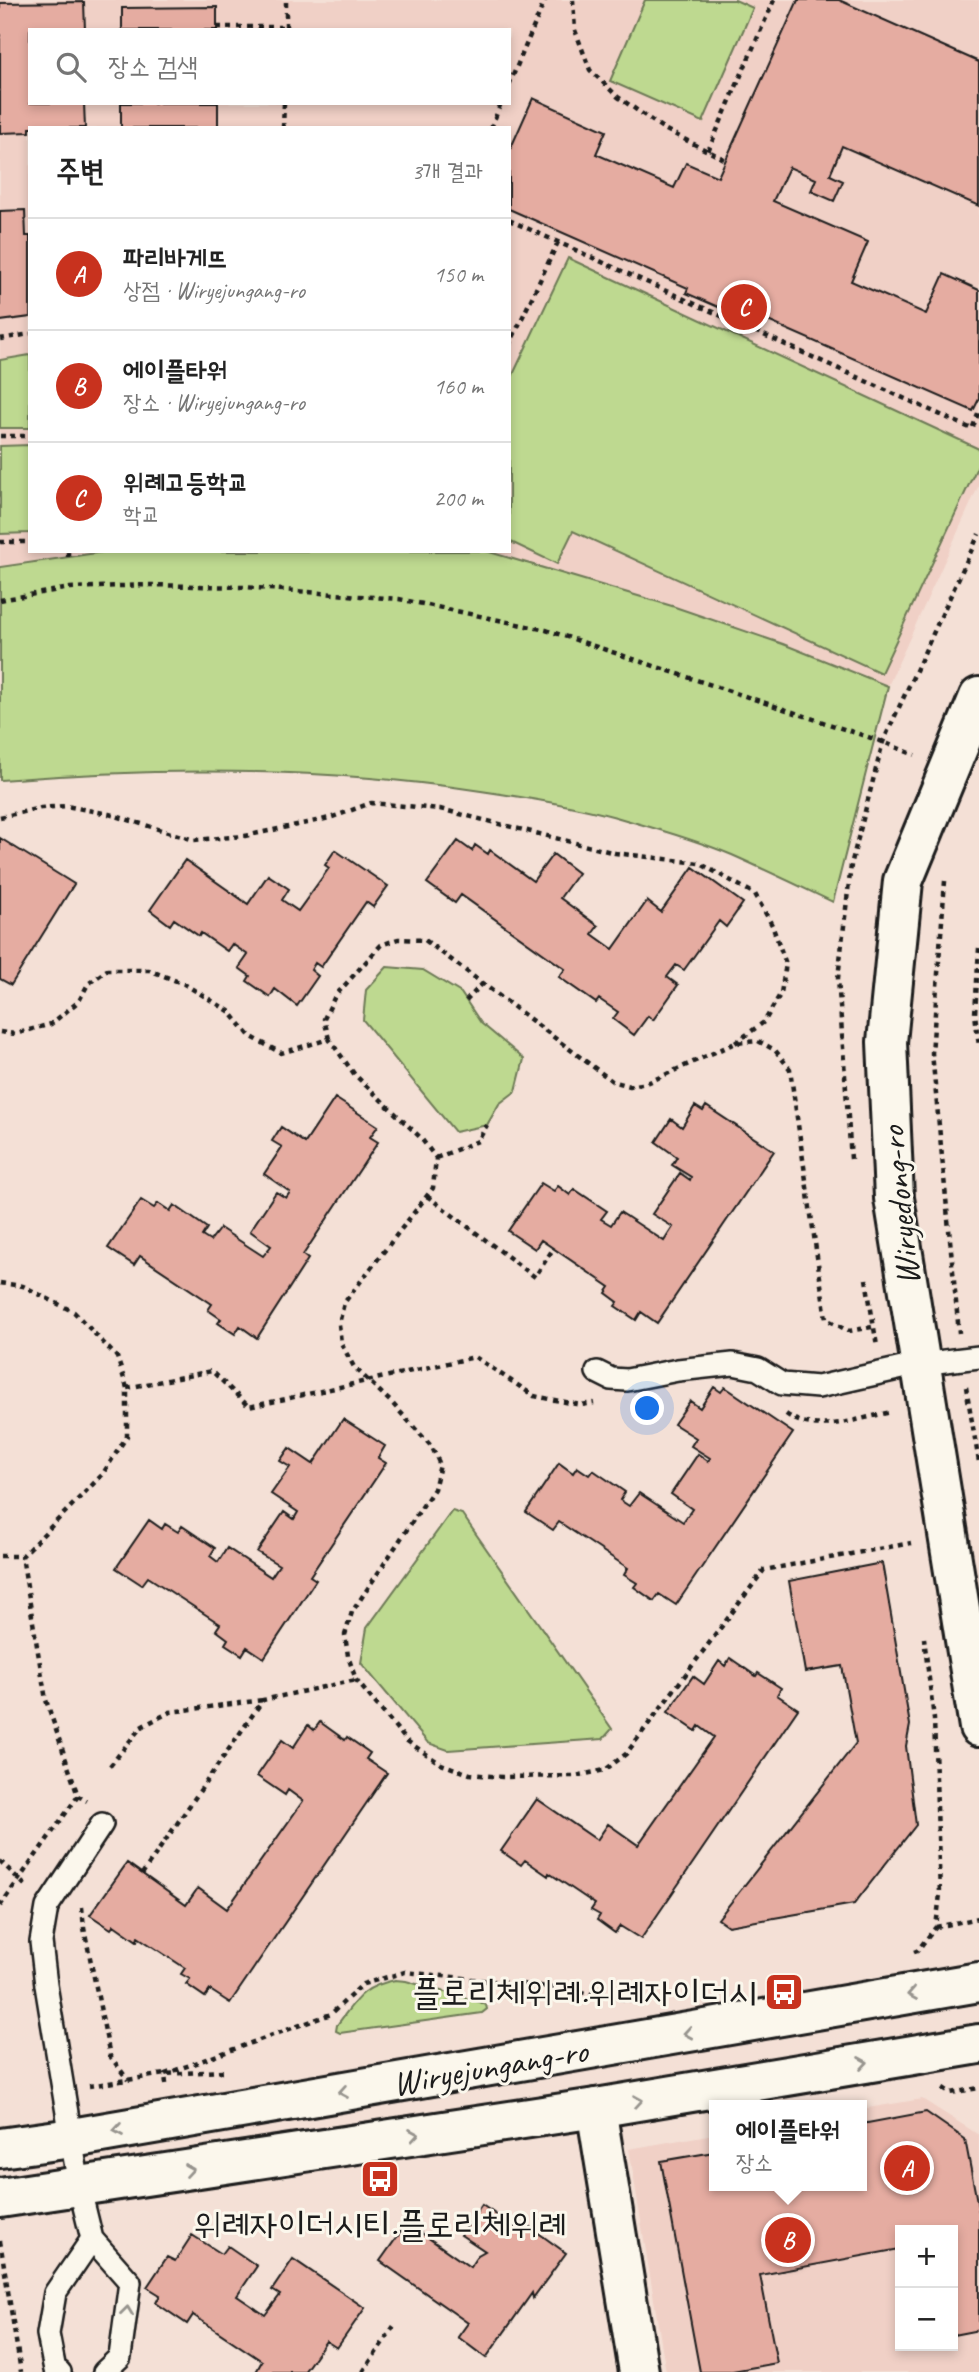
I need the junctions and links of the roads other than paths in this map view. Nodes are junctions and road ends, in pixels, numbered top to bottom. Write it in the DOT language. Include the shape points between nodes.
graph roads {
  1 [pos="979,696"];
  2 [pos="970,1358"];
  3 [pos="920,1364"];
  4 [pos="597,1372"];
  5 [pos="979,1727"];
  6 [pos="102,1824"];
  7 [pos="979,1982"];
  8 [pos="979,2044"];
  9 [pos="596,2108"];
  10 [pos="72,2138"];
  11 [pos="0,2148"];
  12 [pos="79,2186"];
  13 [pos="0,2198"];
  14 [pos="92,2239"];
  15 [pos="109,2370"];
  16 [pos="57,2371"];
  17 [pos="639,2372"];
  1 -- 3 [label="main road, Wiryedong-ro" via="903,880 887,1042 894,1198"];
  2 -- 3 [label="lane"];
  3 -- 4 [label="lane" via="818,1387 782,1384 758,1369 733,1364 627,1380"];
  3 -- 5 [label="main road, Wiryedong-ro"];
  6 -- 10 [label="lane" via="47,1907 41,1942"];
  7 -- 10 [label="main road, Wiryejungang-ro, one-way"];
  9 -- 8 [label="main road, Wiryejungang-ro, one-way"];
  12 -- 9 [label="main road, Wiryejungang-ro, one-way"];
  9 -- 17 [label="main road"];
  10 -- 11 [label="main road, Wiryejungang-ro"];
  10 -- 12 [label="lane"];
  12 -- 13 [label="main road, Wiryejungang-ro"];
  12 -- 14 [label="lane"];
  15 -- 14 [label="lane, one-way" via="120,2357 130,2282"];
  14 -- 16 [label="lane" via="55,2293 48,2333"];
}
